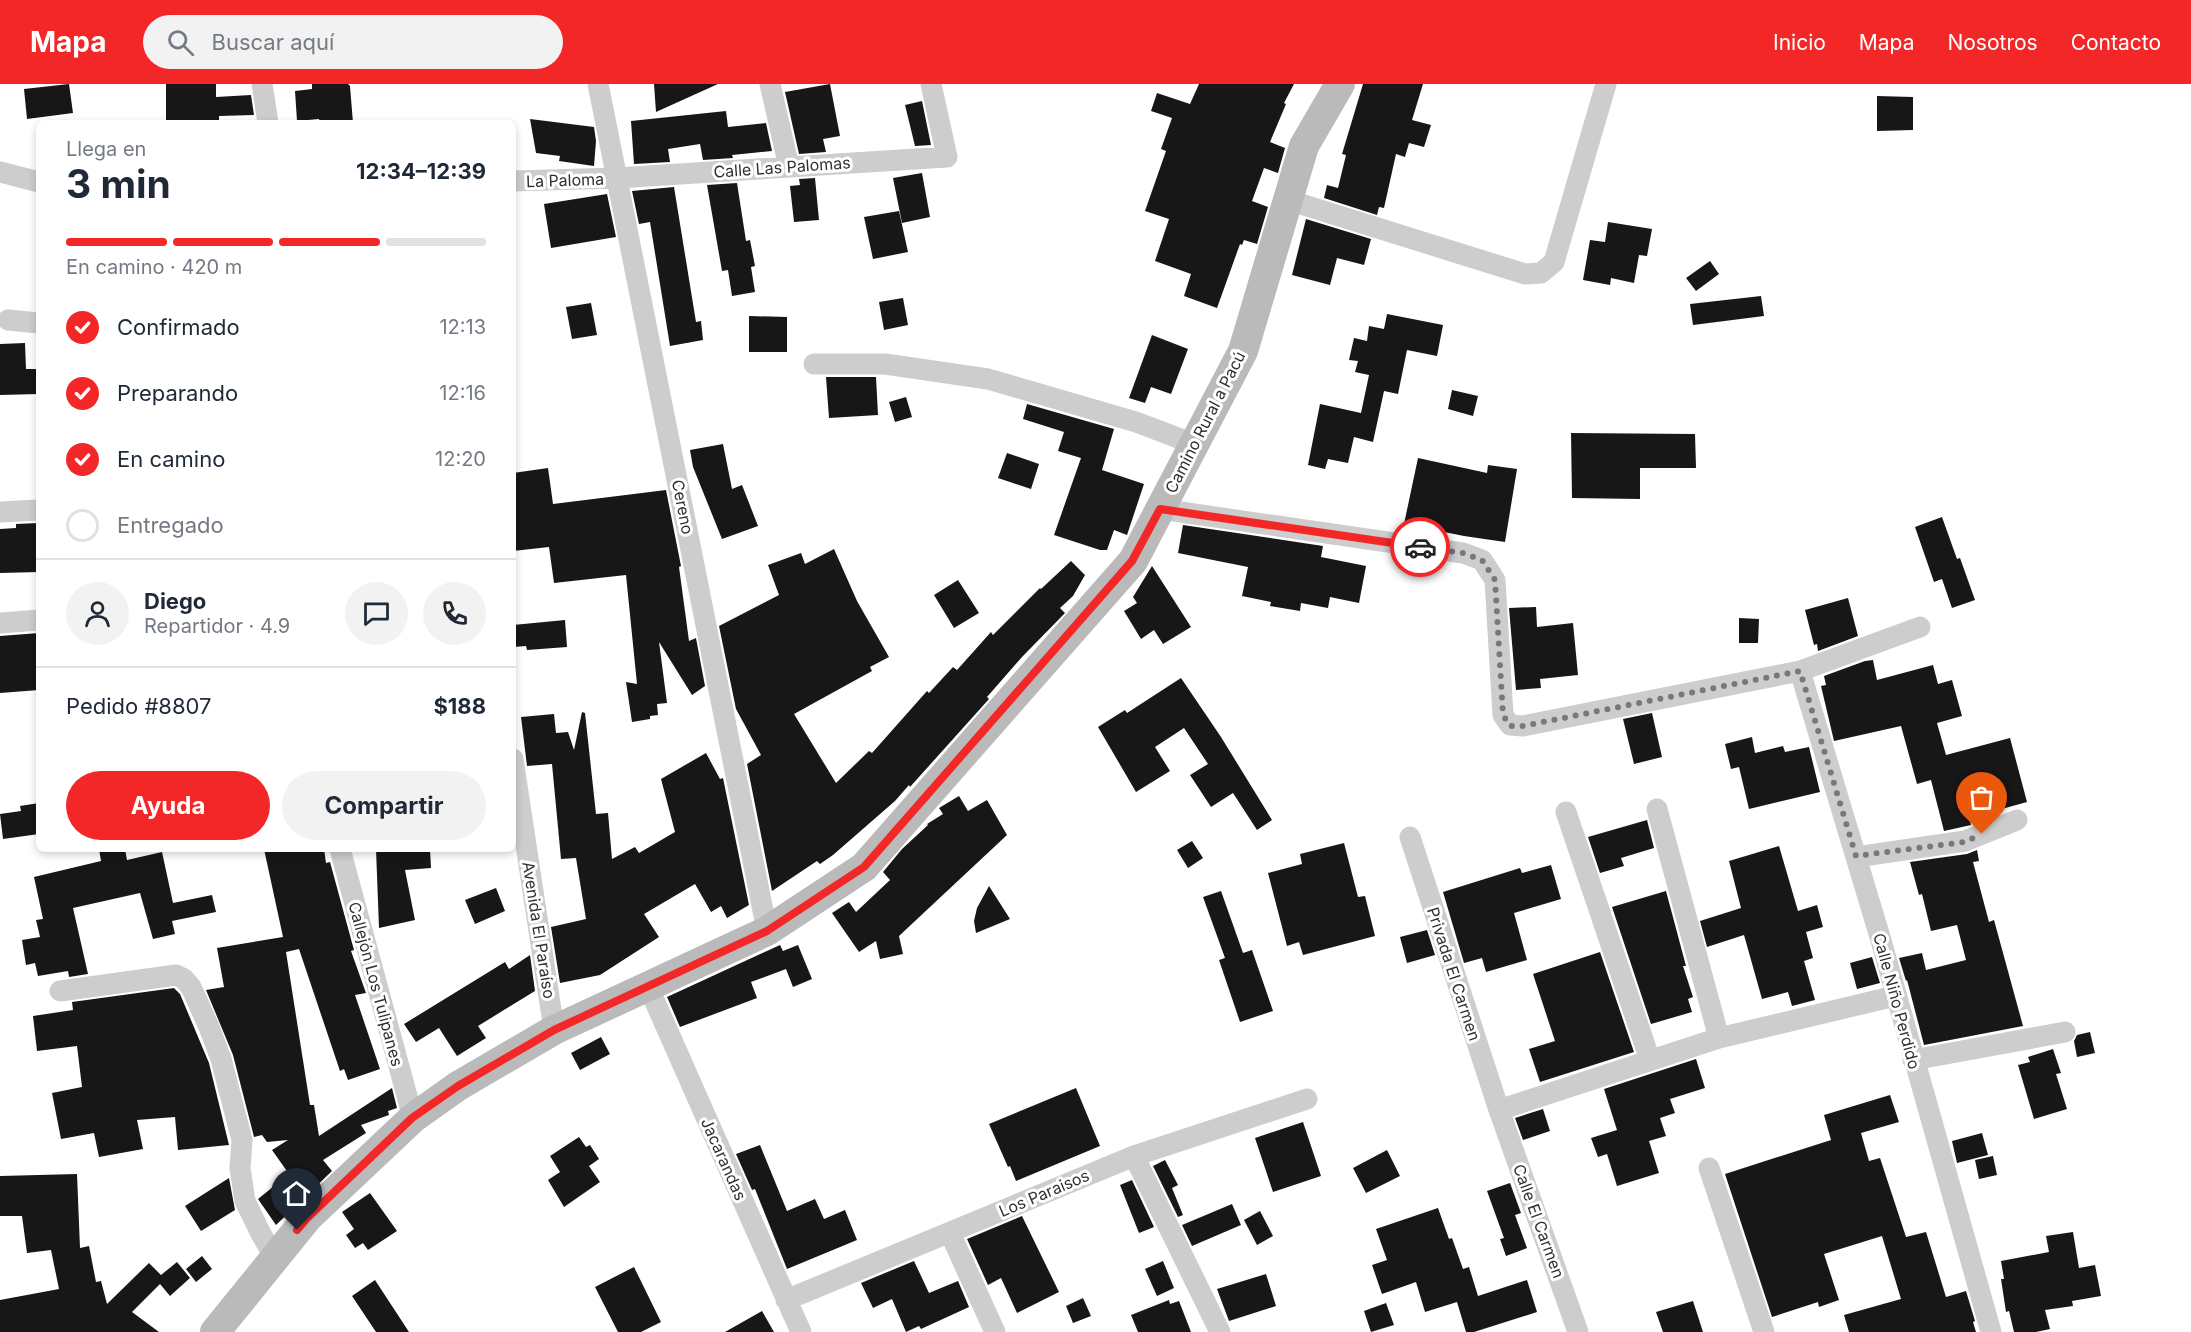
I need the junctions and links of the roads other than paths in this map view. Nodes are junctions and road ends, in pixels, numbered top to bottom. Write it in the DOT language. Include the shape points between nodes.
graph roads {
  1 [pos="262,84"];
  2 [pos="598,84"];
  3 [pos="770,84"];
  4 [pos="931,84"];
  5 [pos="1340,84"];
  6 [pos="1606,84"];
  7 [pos="268,120"];
  8 [pos="789,167"];
  9 [pos="0,172"];
  10 [pos="617,178"];
  11 [pos="36,181"];
  12 [pos="516,181"];
  13 [pos="1288,200"];
  14 [pos="9,320"];
  15 [pos="36,323"];
  16 [pos="814,364"];
  17 [pos="1194,444"];
  18 [pos="1160,509"];
  19 [pos="36,510"];
  20 [pos="0,512"];
  21 [pos="36,620"];
  22 [pos="0,623"];
  23 [pos="1920,627"];
  24 [pos="1800,671"];
  25 [pos="516,779"];
  26 [pos="1657,809"];
  27 [pos="1566,812"];
  28 [pos="2017,820"];
  29 [pos="1410,837"];
  30 [pos="341,852"];
  31 [pos="1856,856"];
  32 [pos="767,931"];
  33 [pos="648,986"];
  34 [pos="60,991"];
  35 [pos="1895,996"];
  36 [pos="554,1030"];
  37 [pos="2065,1032"];
  38 [pos="1719,1038"];
  39 [pos="1650,1060"];
  40 [pos="1913,1060"];
  41 [pos="1307,1099"];
  42 [pos="1499,1110"];
  43 [pos="412,1118"];
  44 [pos="1134,1156"];
  45 [pos="1709,1168"];
  46 [pos="950,1233"];
  47 [pos="275,1258"];
  48 [pos="786,1300"];
  49 [pos="215,1332"];
  50 [pos="801,1332"];
  51 [pos="995,1332"];
  52 [pos="1220,1332"];
  53 [pos="1578,1332"];
  54 [pos="1764,1332"];
  55 [pos="1991,1332"];
  1 -- 7 [label="street"];
  2 -- 10 [label="street, Cereno"];
  3 -- 8 [label="street"];
  4 -- 8 [label="street, Calle Las Palomas" via="946,157"];
  5 -- 13 [label="street, Camino Rural a Pacú" via="1304,146"];
  6 -- 13 [label="street" via="1554,262 1541,273 1525,274"];
  8 -- 10 [label="street, Calle Las Palomas"];
  9 -- 11 [label="street"];
  10 -- 12 [label="street, La Paloma"];
  10 -- 32 [label="street, Cereno"];
  13 -- 17 [label="street, Camino Rural a Pacú" via="1243,351"];
  14 -- 15 [label="street"];
  16 -- 17 [label="street" via="885,364 988,378 1136,422"];
  17 -- 18 [label="street, Camino Rural a Pacú"];
  18 -- 24 [label="street" via="1463,553 1482,560 1495,580 1503,715 1510,726"];
  18 -- 32 [label="street, Camino Rural a Pacú" via="1132,561 864,867"];
  19 -- 20 [label="street"];
  21 -- 22 [label="street"];
  23 -- 24 [label="street"];
  24 -- 31 [label="street, Calle Niño Perdido"];
  25 -- 36 [label="street, Avenida El Paraíso"];
  26 -- 38 [label="street"];
  27 -- 39 [label="street"];
  28 -- 31 [label="street" via="1965,842"];
  29 -- 42 [label="street, Privada El Carmen"];
  30 -- 43 [label="street, Callejón Los Tulipanes"];
  31 -- 35 [label="street, Calle Niño Perdido"];
  32 -- 33 [label="street, Camino Rural a Pacú"];
  33 -- 36 [label="street, Camino Rural a Pacú"];
  33 -- 48 [label="street, Jacarandas"];
  34 -- 47 [label="street" via="176,975 191,987 209,1027 237,1116 245,1201"];
  35 -- 38 [label="street"];
  35 -- 40 [label="street, Calle Niño Perdido"];
  36 -- 43 [label="street, Camino Rural a Pacú"];
  37 -- 40 [label="street"];
  38 -- 39 [label="street"];
  39 -- 42 [label="street"];
  40 -- 55 [label="street, Calle Niño Perdido"];
  41 -- 44 [label="street, Los Paraisos"];
  42 -- 53 [label="street, Calle El Carmen"];
  43 -- 47 [label="street, Camino Rural a Pacú" via="308,1217"];
  44 -- 46 [label="street, Los Paraisos"];
  44 -- 52 [label="street"];
  45 -- 54 [label="street"];
  46 -- 48 [label="street, Los Paraisos"];
  46 -- 51 [label="street"];
  47 -- 49 [label="street, Camino Rural a Pacú"];
  48 -- 50 [label="street, Jacarandas"];
}
